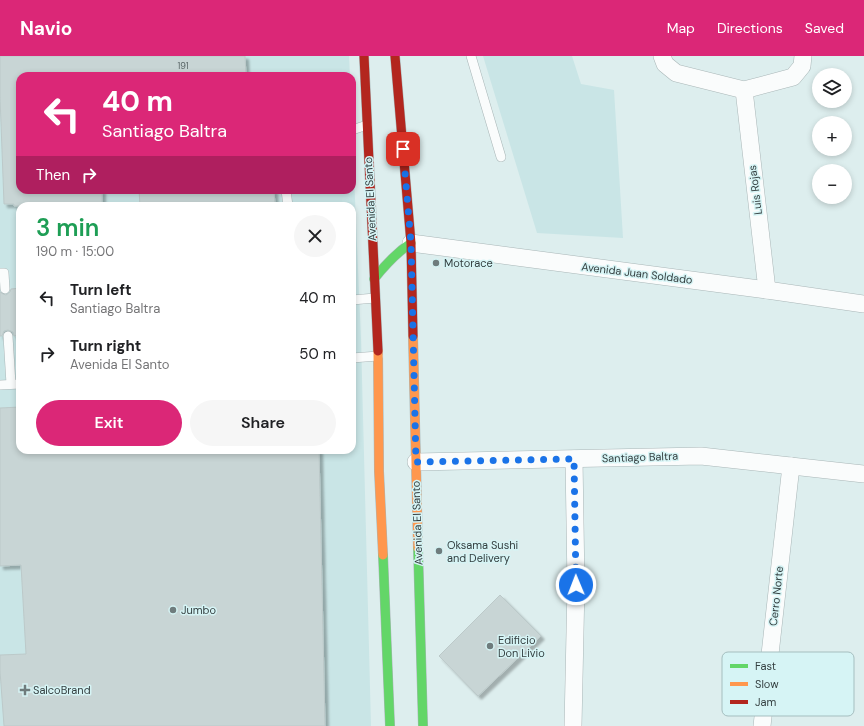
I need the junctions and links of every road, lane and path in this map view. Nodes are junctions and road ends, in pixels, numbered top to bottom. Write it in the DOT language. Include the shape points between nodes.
graph roads {
  1 [pos="364,56"];
  2 [pos="395,56"];
  3 [pos="471,56"];
  4 [pos="662,56"];
  5 [pos="803,56"];
  6 [pos="744,90"];
  7 [pos="367,124"];
  8 [pos="356,128"];
  9 [pos="501,157"];
  10 [pos="411,243"];
  11 [pos="0,273"];
  12 [pos="374,279"];
  13 [pos="6,289"];
  14 [pos="767,290"];
  15 [pos="375,298"];
  16 [pos="356,300"];
  17 [pos="864,304"];
  18 [pos="8,336"];
  19 [pos="378,356"];
  20 [pos="356,358"];
  21 [pos="15,384"];
  22 [pos="0,385"];
  23 [pos="574,459"];
  24 [pos="416,462"];
  25 [pos="790,466"];
  26 [pos="864,474"];
  27 [pos="770,652"];
  28 [pos="763,716"];
  29 [pos="390,726"];
  30 [pos="423,726"];
  31 [pos="573,726"];
  32 [pos="762,726"];
  1 -- 7 [label="main road, Avenida El Santo"];
  2 -- 10 [label="main road, Avenida El Santo"];
  3 -- 9 [label="lane"];
  4 -- 6 [label="street" via="665,64 676,73"];
  5 -- 6 [label="street" via="802,66 793,77"];
  6 -- 14 [label="street, Luis Rojas"];
  7 -- 8 [label="lane"];
  7 -- 12 [label="main road, Avenida El Santo"];
  10 -- 12 [label="main road" via="391,258"];
  10 -- 14 [label="street, Avenida Juan Soldado"];
  10 -- 24 [label="main road, Avenida El Santo"];
  11 -- 13 [label="lane" via="4,273"];
  12 -- 15 [label="main road, Avenida El Santo"];
  14 -- 17 [label="street, Avenida Juan Soldado"];
  15 -- 16 [label="lane"];
  15 -- 19 [label="main road, Avenida El Santo"];
  18 -- 21 [label="lane"];
  19 -- 20 [label="lane"];
  19 -- 29 [label="main road, Avenida El Santo" via="379,471"];
  21 -- 22 [label="lane"];
  23 -- 24 [label="street, Santiago Baltra"];
  23 -- 25 [label="street, Santiago Baltra" via="701,456"];
  23 -- 31 [label="street" via="576,585"];
  24 -- 30 [label="main road, Avenida El Santo"];
  25 -- 26 [label="street, Santiago Baltra"];
  25 -- 27 [label="street, Cerro Norte"];
  28 -- 32 [label="street, Cerro Norte"];
}
